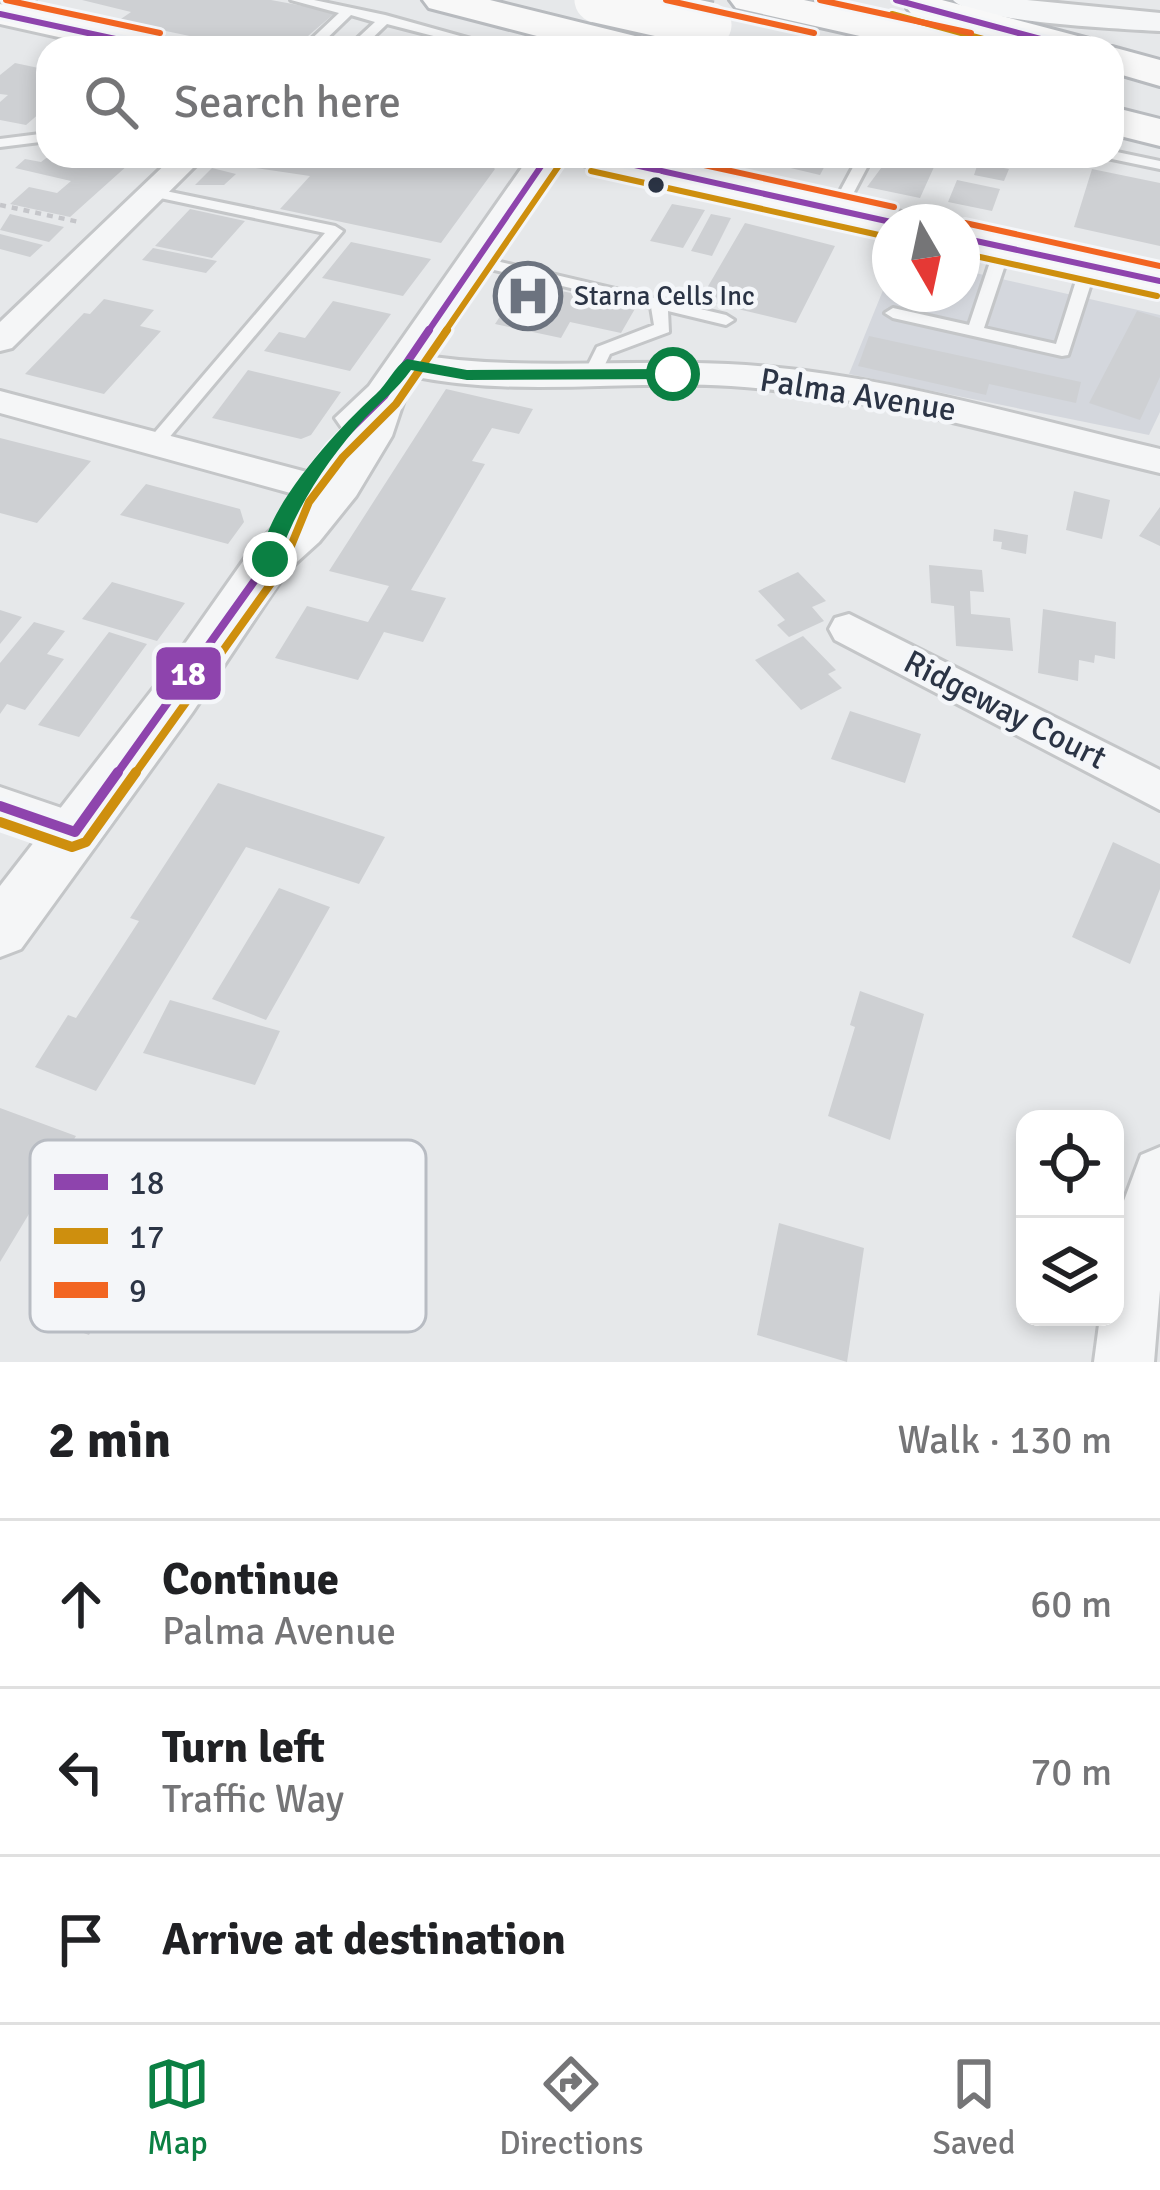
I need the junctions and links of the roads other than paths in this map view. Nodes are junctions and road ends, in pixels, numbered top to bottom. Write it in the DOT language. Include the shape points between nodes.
graph roads {
  1 [pos="297,0"];
  2 [pos="443,0"];
  3 [pos="597,0"];
  4 [pos="657,0"];
  5 [pos="750,0"];
  6 [pos="896,0"];
  7 [pos="968,0"];
  8 [pos="348,11"];
  9 [pos="7,19"];
  10 [pos="385,19"];
  11 [pos="1160,22"];
  12 [pos="95,36"];
  13 [pos="322,36"];
  14 [pos="367,36"];
  15 [pos="450,36"];
  16 [pos="582,36"];
  17 [pos="632,36"];
  18 [pos="758,36"];
  19 [pos="914,36"];
  20 [pos="1030,36"];
  21 [pos="36,43"];
  22 [pos="1124,62"];
  23 [pos="1160,73"];
  24 [pos="1124,85"];
  25 [pos="1160,94"];
  26 [pos="1124,123"];
  27 [pos="1160,133"];
  28 [pos="36,138"];
  29 [pos="0,143"];
  30 [pos="1124,158"];
  31 [pos="1160,165"];
  32 [pos="178,168"];
  33 [pos="540,168"];
  34 [pos="648,168"];
  35 [pos="860,168"];
  36 [pos="151,192"];
  37 [pos="838,210"];
  38 [pos="872,218"];
  39 [pos="983,242"];
  40 [pos="476,261"];
  41 [pos="1089,265"];
  42 [pos="1160,281"];
  43 [pos="659,304"];
  44 [pos="893,313"];
  45 [pos="726,320"];
  46 [pos="975,332"];
  47 [pos="0,341"];
  48 [pos="592,375"];
  49 [pos="396,380"];
  50 [pos="0,402"];
  51 [pos="156,442"];
  52 [pos="1160,460"];
  53 [pos="305,484"];
  54 [pos="270,559"];
  55 [pos="849,629"];
  56 [pos="1160,791"];
  57 [pos="0,806"];
  58 [pos="75,832"];
  59 [pos="0,931"];
  60 [pos="1160,1174"];
  61 [pos="1124,1362"];
  1 -- 8 [label="lane"];
  2 -- 16 [label="highway"];
  3 -- 18 [label="highway, bridge"];
  4 -- 17 [label="street"];
  5 -- 19 [label="highway"];
  6 -- 20 [label="highway"];
  7 -- 11 [label="street"];
  8 -- 10 [label="lane"];
  8 -- 13 [label="lane"];
  9 -- 12 [label="main road"];
  9 -- 21 [label="main road"];
  10 -- 14 [label="lane"];
  10 -- 15 [label="lane"];
  22 -- 23 [label="highway"];
  24 -- 25 [label="highway"];
  26 -- 27 [label="highway"];
  28 -- 29 [label="lane"];
  30 -- 31 [label="lane"];
  32 -- 36 [label="street"];
  33 -- 40 [label="street"];
  34 -- 37 [label="main road"];
  35 -- 37 [label="lane"];
  36 -- 47 [label="street"];
  36 -- 51 [label="lane" via="335,231"];
  37 -- 38 [label="main road"];
  39 -- 41 [label="main road"];
  39 -- 46 [label="lane"];
  40 -- 43 [label="lane"];
  40 -- 49 [label="street"];
  41 -- 42 [label="main road"];
  41 -- 46 [label="lane" via="1062,351"];
  43 -- 45 [label="lane"];
  43 -- 48 [label="lane" via="663,328 603,351"];
  44 -- 46 [label="lane"];
  48 -- 49 [label="street, Palma Avenue"];
  48 -- 52 [label="street, Palma Avenue" via="728,375 839,386"];
  49 -- 53 [label="street"];
  49 -- 54 [label="street" via="338,484 290,548"];
  50 -- 51 [label="street"];
  51 -- 53 [label="street"];
  53 -- 54 [label="street"];
  54 -- 58 [label="street"];
  55 -- 56 [label="street, Ridgeway Court"];
  57 -- 58 [label="street"];
  58 -- 59 [label="street"];
  60 -- 61 [label="street" via="1136,1245"];
}
